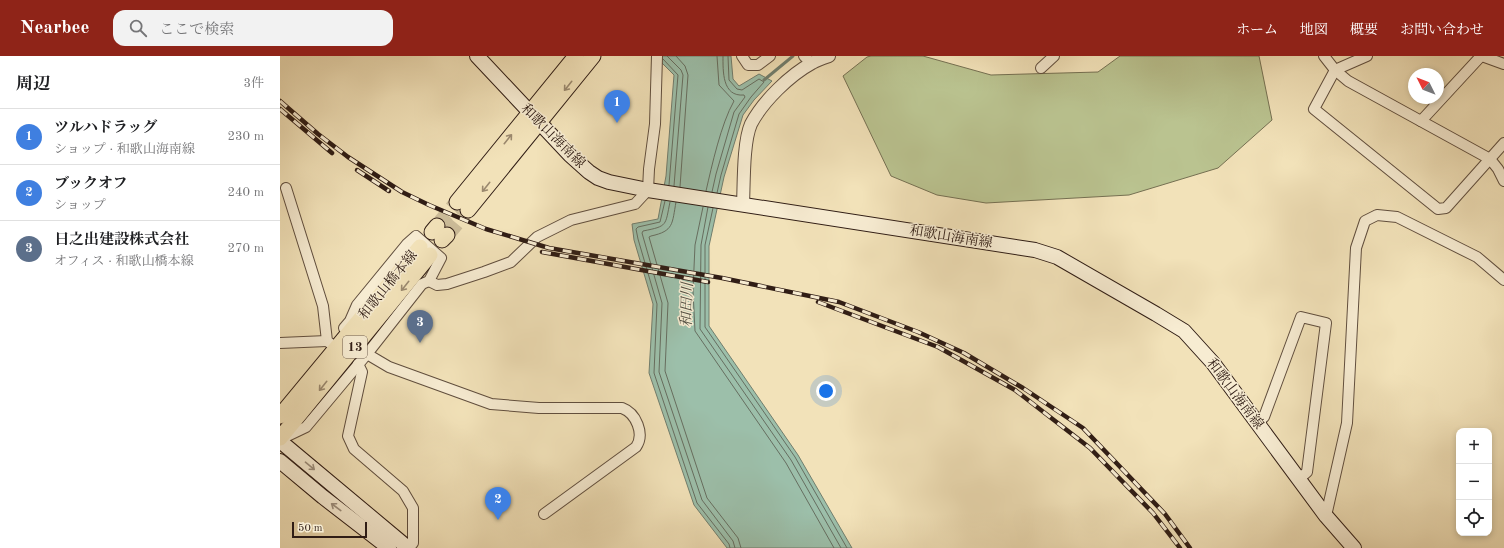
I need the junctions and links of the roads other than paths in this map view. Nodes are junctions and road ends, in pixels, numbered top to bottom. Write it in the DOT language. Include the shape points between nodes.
graph roads {
  1 [pos="477,56"];
  2 [pos="576,56"];
  3 [pos="593,56"];
  4 [pos="657,56"];
  5 [pos="742,56"];
  6 [pos="770,56"];
  7 [pos="829,56"];
  8 [pos="1054,56"];
  9 [pos="1324,56"];
  10 [pos="1367,56"];
  11 [pos="1481,56"];
  12 [pos="807,59"];
  13 [pos="1504,64"];
  14 [pos="1040,68"];
  15 [pos="1335,70"];
  16 [pos="534,118"];
  17 [pos="1420,122"];
  18 [pos="1504,143"];
  19 [pos="1490,159"];
  20 [pos="1504,182"];
  21 [pos="286,188"];
  22 [pos="651,190"];
  23 [pos="744,204"];
  24 [pos="462,206"];
  25 [pos="1504,280"];
  26 [pos="429,281"];
  27 [pos="329,342"];
  28 [pos="280,343"];
  29 [pos="367,354"];
  30 [pos="358,364"];
  31 [pos="280,405"];
  32 [pos="280,416"];
  33 [pos="1257,422"];
  34 [pos="280,439"];
  35 [pos="280,461"];
  36 [pos="1299,479"];
  37 [pos="544,514"];
  38 [pos="1326,516"];
  39 [pos="389,548"];
  40 [pos="408,548"];
  41 [pos="1354,548"];
  1 -- 16 [label="main road, 和歌山海南線"];
  2 -- 16 [label="main road"];
  3 -- 16 [label="main road, one-way"];
  4 -- 22 [label="street" via="656,124 648,168"];
  5 -- 6 [label="street" via="748,65 758,65"];
  7 -- 12 [label="street"];
  8 -- 14 [label="street"];
  9 -- 15 [label="street"];
  10 -- 15 [label="street"];
  11 -- 13 [label="street"];
  11 -- 17 [label="street"];
  12 -- 23 [label="street" via="770,98 751,125 746,148"];
  15 -- 17 [label="street" via="1348,81"];
  15 -- 19 [label="street" via="1314,110 1438,208 1446,208"];
  16 -- 22 [label="main road, 和歌山海南線" via="570,156 598,178"];
  16 -- 24 [label="main road"];
  17 -- 19 [label="street"];
  18 -- 19 [label="street"];
  19 -- 20 [label="street"];
  21 -- 27 [label="street" via="323,306"];
  22 -- 23 [label="main road, 和歌山海南線"];
  22 -- 26 [label="street" via="634,204 571,220 537,237 512,262 447,284 437,285"];
  23 -- 33 [label="main road, 和歌山海南線" via="1035,250 1057,257 1184,331 1213,362"];
  25 -- 38 [label="street" via="1477,257 1397,216 1377,215 1365,221 1356,248 1346,423"];
  26 -- 27 [label="street" via="441,258 416,236 406,244 357,305 350,321"];
  26 -- 29 [label="street" via="422,284"];
  27 -- 28 [label="street"];
  27 -- 31 [label="street"];
  29 -- 30 [label="street"];
  29 -- 37 [label="street" via="389,367 491,404 539,408 622,408 630,411 640,434 636,447"];
  30 -- 34 [label="street" via="306,427"];
  30 -- 40 [label="street" via="362,372 348,436 354,449 403,491 413,508 413,543"];
  32 -- 34 [label="main road, 和歌山橋本線 / 13, one-way" via="425,251"];
  33 -- 36 [label="main road, 和歌山海南線"];
  33 -- 36 [label="street" via="1264,417 1301,317 1326,322 1307,472"];
  34 -- 40 [label="main road, one-way"];
  39 -- 35 [label="main road, one-way"];
  36 -- 38 [label="main road, 和歌山海南線"];
  38 -- 41 [label="main road, 和歌山海南線"];
}
